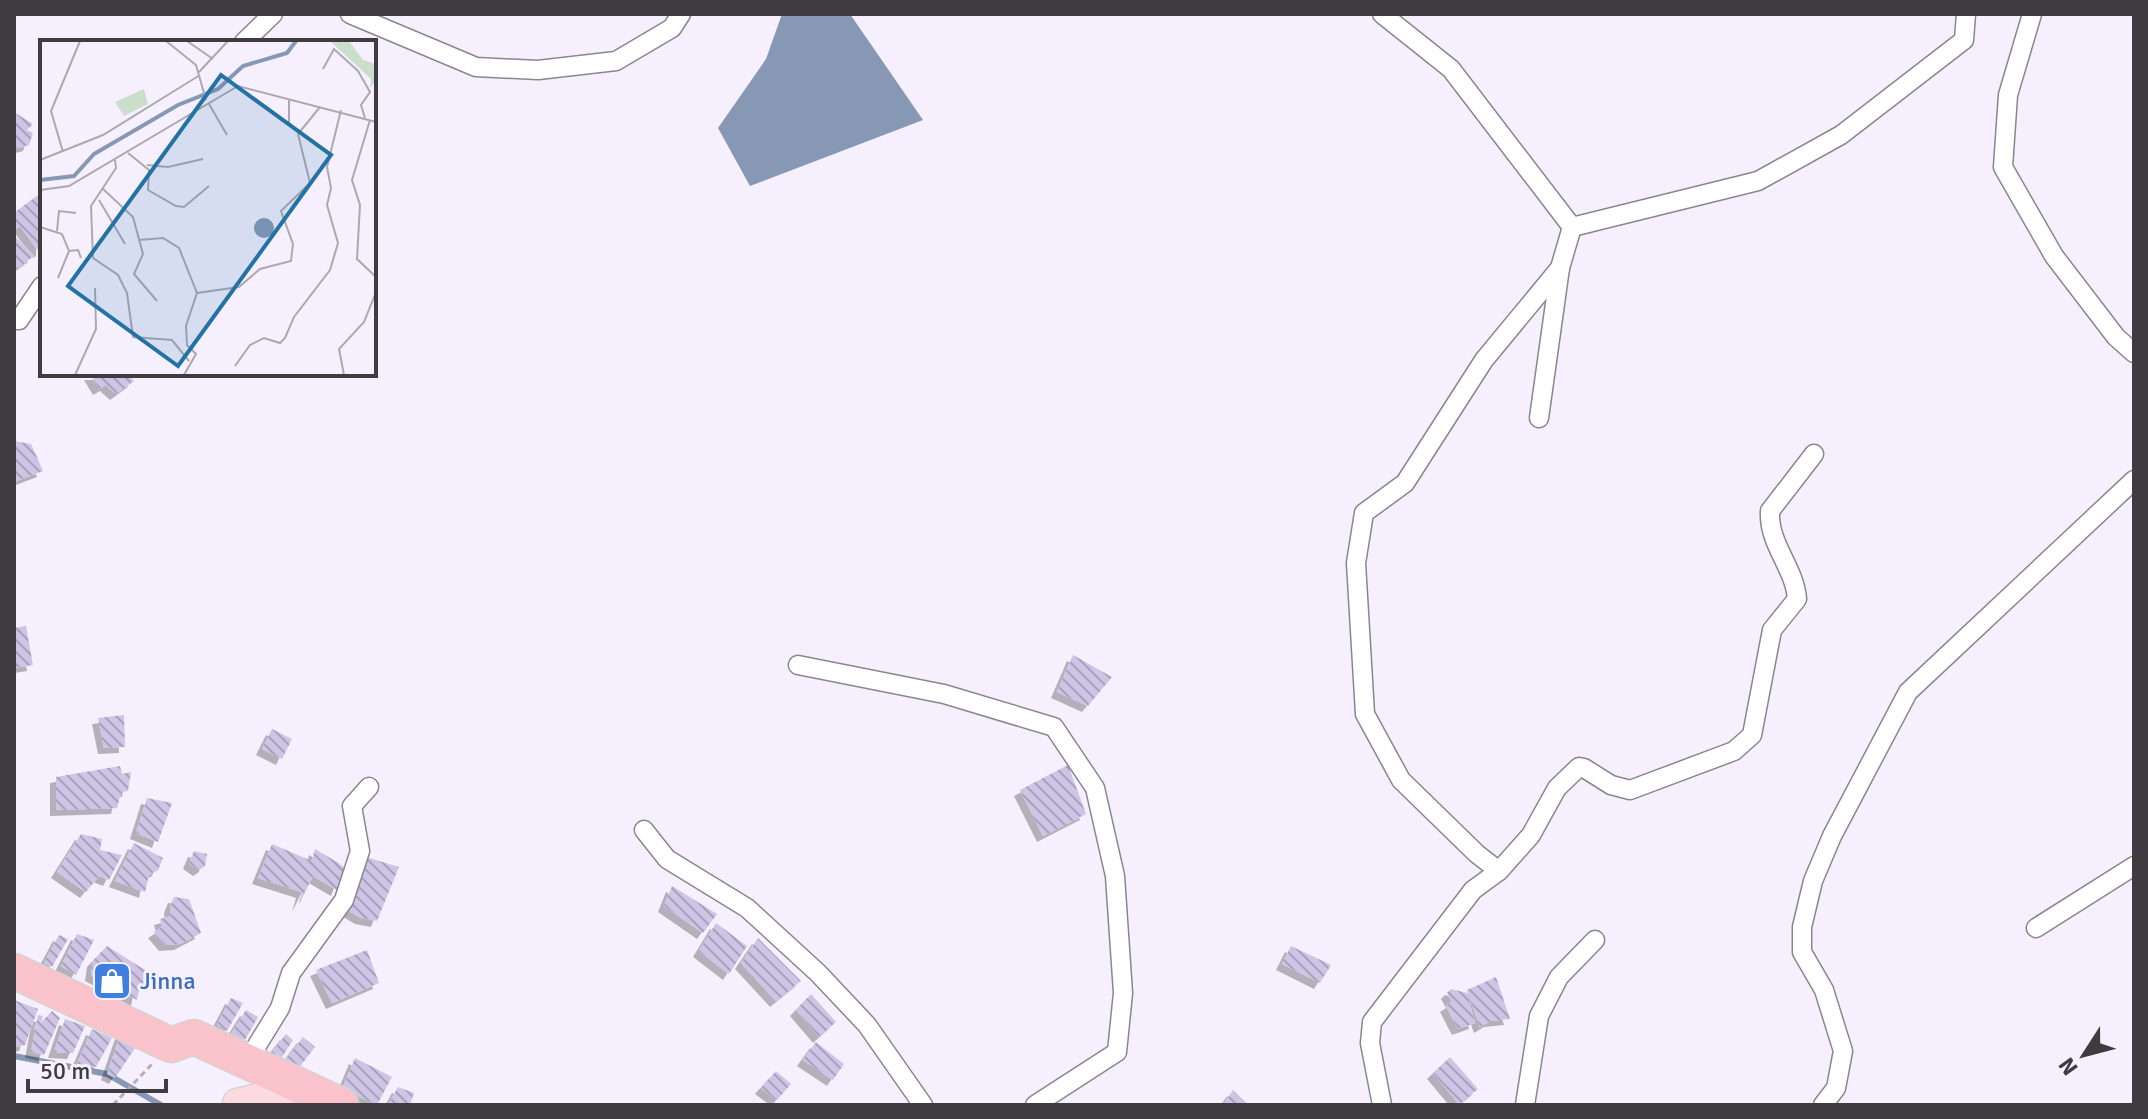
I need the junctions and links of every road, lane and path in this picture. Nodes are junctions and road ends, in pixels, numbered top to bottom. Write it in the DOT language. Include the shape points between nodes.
graph roads {
  1 [pos="273,14"];
  2 [pos="350,14"];
  3 [pos="681,14"];
  4 [pos="1382,14"];
  5 [pos="1966,14"];
  6 [pos="2032,14"];
  7 [pos="246,40"];
  8 [pos="1572,227"];
  9 [pos="1560,268"];
  10 [pos="40,289"];
  11 [pos="14,320"];
  12 [pos="2134,353"];
  13 [pos="1539,418"];
  14 [pos="1814,454"];
  15 [pos="2134,480"];
  16 [pos="798,665"];
  17 [pos="369,787"];
  18 [pos="644,830"];
  19 [pos="2134,866"];
  20 [pos="1499,871"];
  21 [pos="2036,928"];
  22 [pos="1595,940"];
  23 [pos="14,971"];
  24 [pos="157,1059"];
  25 [pos="248,1060"];
  26 [pos="303,1087"];
  27 [pos="236,1104"];
  28 [pos="113,1105"];
  29 [pos="341,1105"];
  30 [pos="923,1105"];
  31 [pos="1035,1105"];
  32 [pos="1382,1105"];
  33 [pos="1525,1105"];
  34 [pos="1823,1105"];
  1 -- 7 [label="street"];
  2 -- 3 [label="street" via="476,67 538,70 616,61 672,28"];
  4 -- 8 [label="street" via="1451,69"];
  5 -- 8 [label="street" via="1964,40 1841,135 1758,181"];
  6 -- 12 [label="street" via="2008,95 2003,167 2054,256"];
  8 -- 9 [label="street"];
  9 -- 13 [label="street"];
  9 -- 20 [label="street" via="1484,360 1405,483 1364,513 1356,563 1365,714 1401,780"];
  10 -- 11 [label="street"];
  14 -- 20 [label="street" via="1770,511 1773,539 1797,588 1797,599 1772,630 1752,735 1734,751 1630,790 1579,767 1557,788 1531,835"];
  15 -- 34 [label="street" via="1908,692 1832,836 1802,927 1802,952 1824,990 1843,1051 1836,1088"];
  16 -- 31 [label="street" via="944,694 1054,727 1095,788 1115,876 1123,993 1117,1052"];
  17 -- 25 [label="street" via="352,806 360,851 344,900 291,973 280,1008"];
  18 -- 30 [label="street" via="667,859 747,908 818,973 867,1025"];
  19 -- 21 [label="street"];
  20 -- 32 [label="street" via="1473,890 1372,1022 1370,1043"];
  22 -- 33 [label="street" via="1559,977 1539,1016"];
  23 -- 25 [label="highway" via="171,1045 194,1037"];
  24 -- 28 [label="path"];
  25 -- 26 [label="highway"];
  25 -- 27 [label="main road"];
  26 -- 27 [label="main road"];
  26 -- 29 [label="highway"];
}
